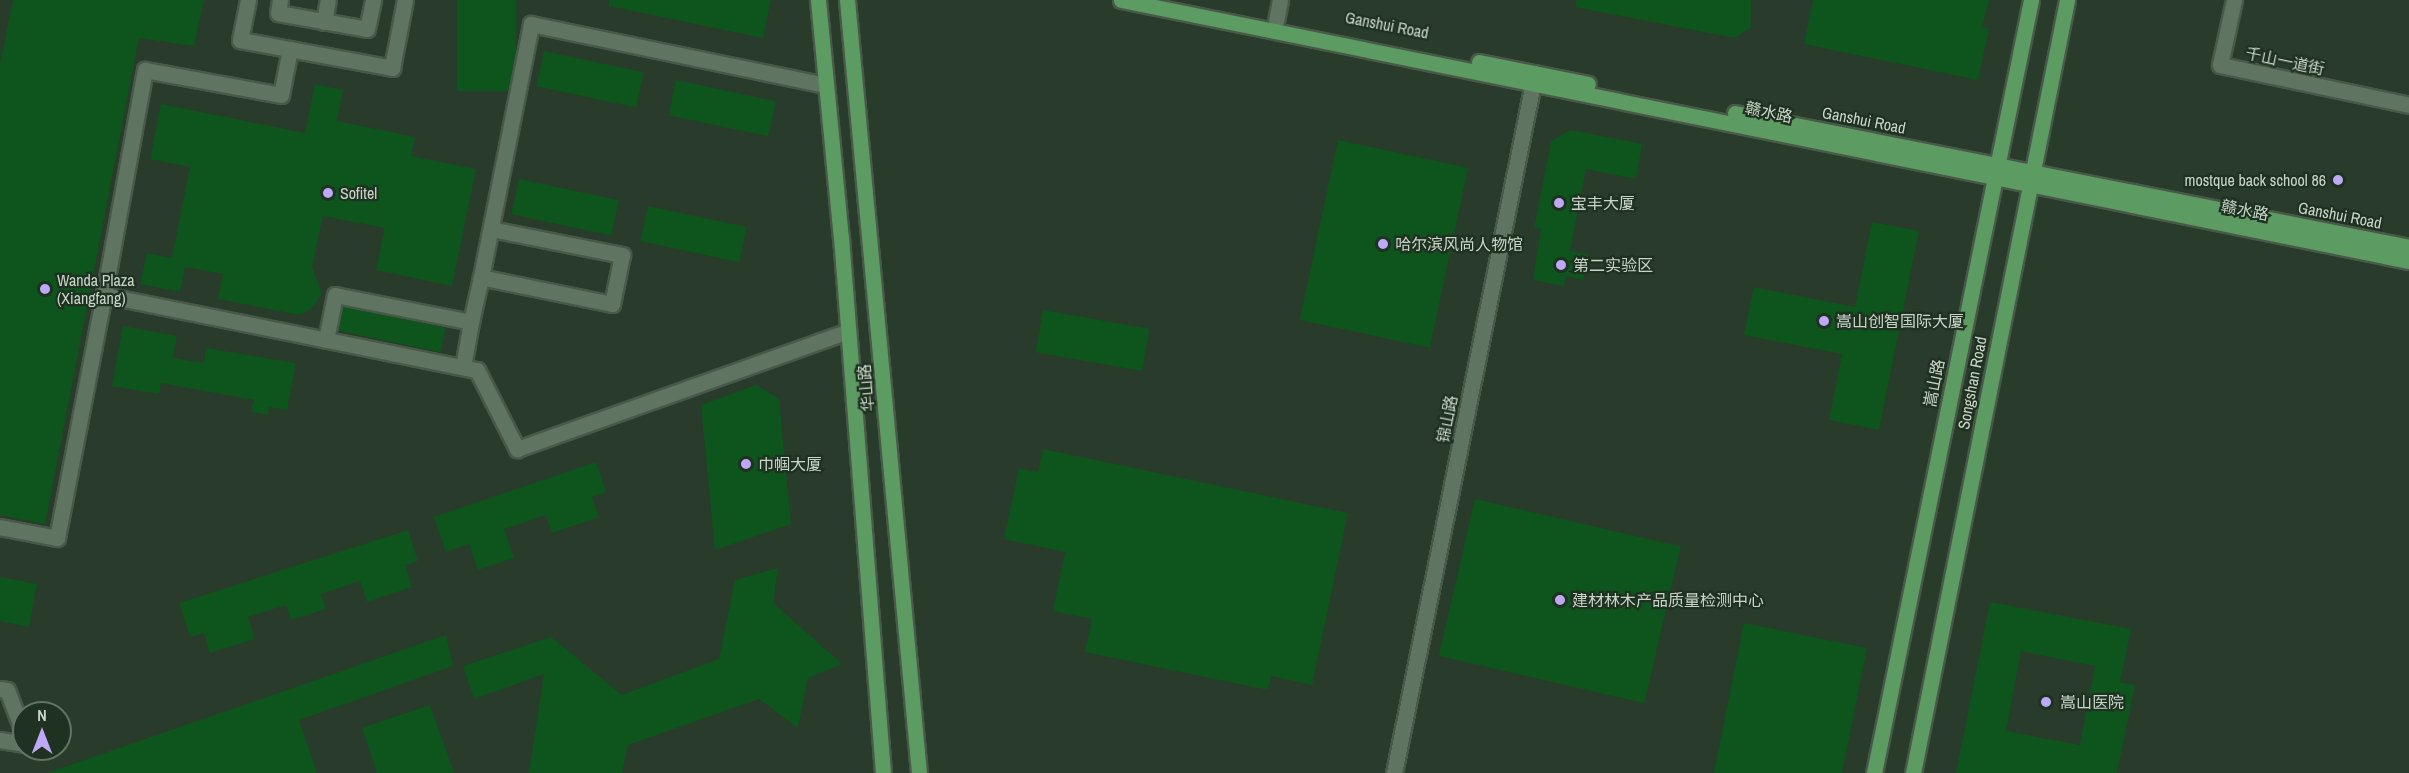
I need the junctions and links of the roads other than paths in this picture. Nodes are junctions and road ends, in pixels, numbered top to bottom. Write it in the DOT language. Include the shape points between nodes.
graph roads {
  1 [pos="248,0"];
  2 [pos="280,0"];
  3 [pos="328,0"];
  4 [pos="373,0"];
  5 [pos="405,0"];
  6 [pos="818,0"];
  7 [pos="848,0"];
  8 [pos="1121,0"];
  9 [pos="1170,0"];
  10 [pos="1280,0"];
  11 [pos="2031,0"];
  12 [pos="2067,0"];
  13 [pos="2234,0"];
  14 [pos="1276,21"];
  15 [pos="324,22"];
  16 [pos="290,50"];
  17 [pos="1534,78"];
  18 [pos="826,85"];
  19 [pos="2409,105"];
  20 [pos="1997,171"];
  21 [pos="2030,178"];
  22 [pos="491,229"];
  23 [pos="2409,247"];
  24 [pos="2409,261"];
  25 [pos="481,277"];
  26 [pos="104,295"];
  27 [pos="471,322"];
  28 [pos="849,331"];
  29 [pos="326,340"];
  30 [pos="463,367"];
  31 [pos="0,527"];
  32 [pos="0,689"];
  33 [pos="12,703"];
  34 [pos="883,773"];
  35 [pos="919,773"];
  36 [pos="1394,773"];
  37 [pos="1874,773"];
  38 [pos="1913,773"];
  1 -- 16 [label="street" via="240,40"];
  2 -- 15 [label="street" via="278,13"];
  3 -- 15 [label="street"];
  4 -- 15 [label="street" via="367,29"];
  5 -- 16 [label="street" via="392,68"];
  6 -- 18 [label="main road, 华山路"];
  7 -- 35 [label="main road, 华山路"];
  8 -- 17 [label="main road"];
  9 -- 14 [label="main road, Ganshui Road"];
  10 -- 14 [label="street"];
  11 -- 20 [label="main road, 嵩山路"];
  12 -- 21 [label="main road, Songshan Road"];
  13 -- 19 [label="street, 千山一道街" via="2220,65"];
  14 -- 17 [label="main road, Ganshui Road"];
  16 -- 26 [label="street" via="281,95 145,70"];
  17 -- 20 [label="main road, Ganshui Road"];
  17 -- 36 [label="street, 锦山路"];
  18 -- 22 [label="street" via="531,24"];
  18 -- 28 [label="main road, 华山路"];
  20 -- 21 [label="main road, 赣水路"];
  20 -- 37 [label="main road, 嵩山路"];
  21 -- 23 [label="main road, Ganshui Road"];
  21 -- 24 [label="main road, 赣水路"];
  21 -- 38 [label="main road, Songshan Road"];
  22 -- 25 [label="street"];
  22 -- 25 [label="street" via="622,255 612,304"];
  25 -- 27 [label="street"];
  26 -- 29 [label="street"];
  26 -- 31 [label="street" via="57,538"];
  27 -- 29 [label="street" via="335,295"];
  27 -- 30 [label="street"];
  28 -- 30 [label="street" via="517,449 477,370"];
  28 -- 34 [label="main road, 华山路"];
  29 -- 30 [label="street"];
  32 -- 33 [label="street" via="7,690"];
}
